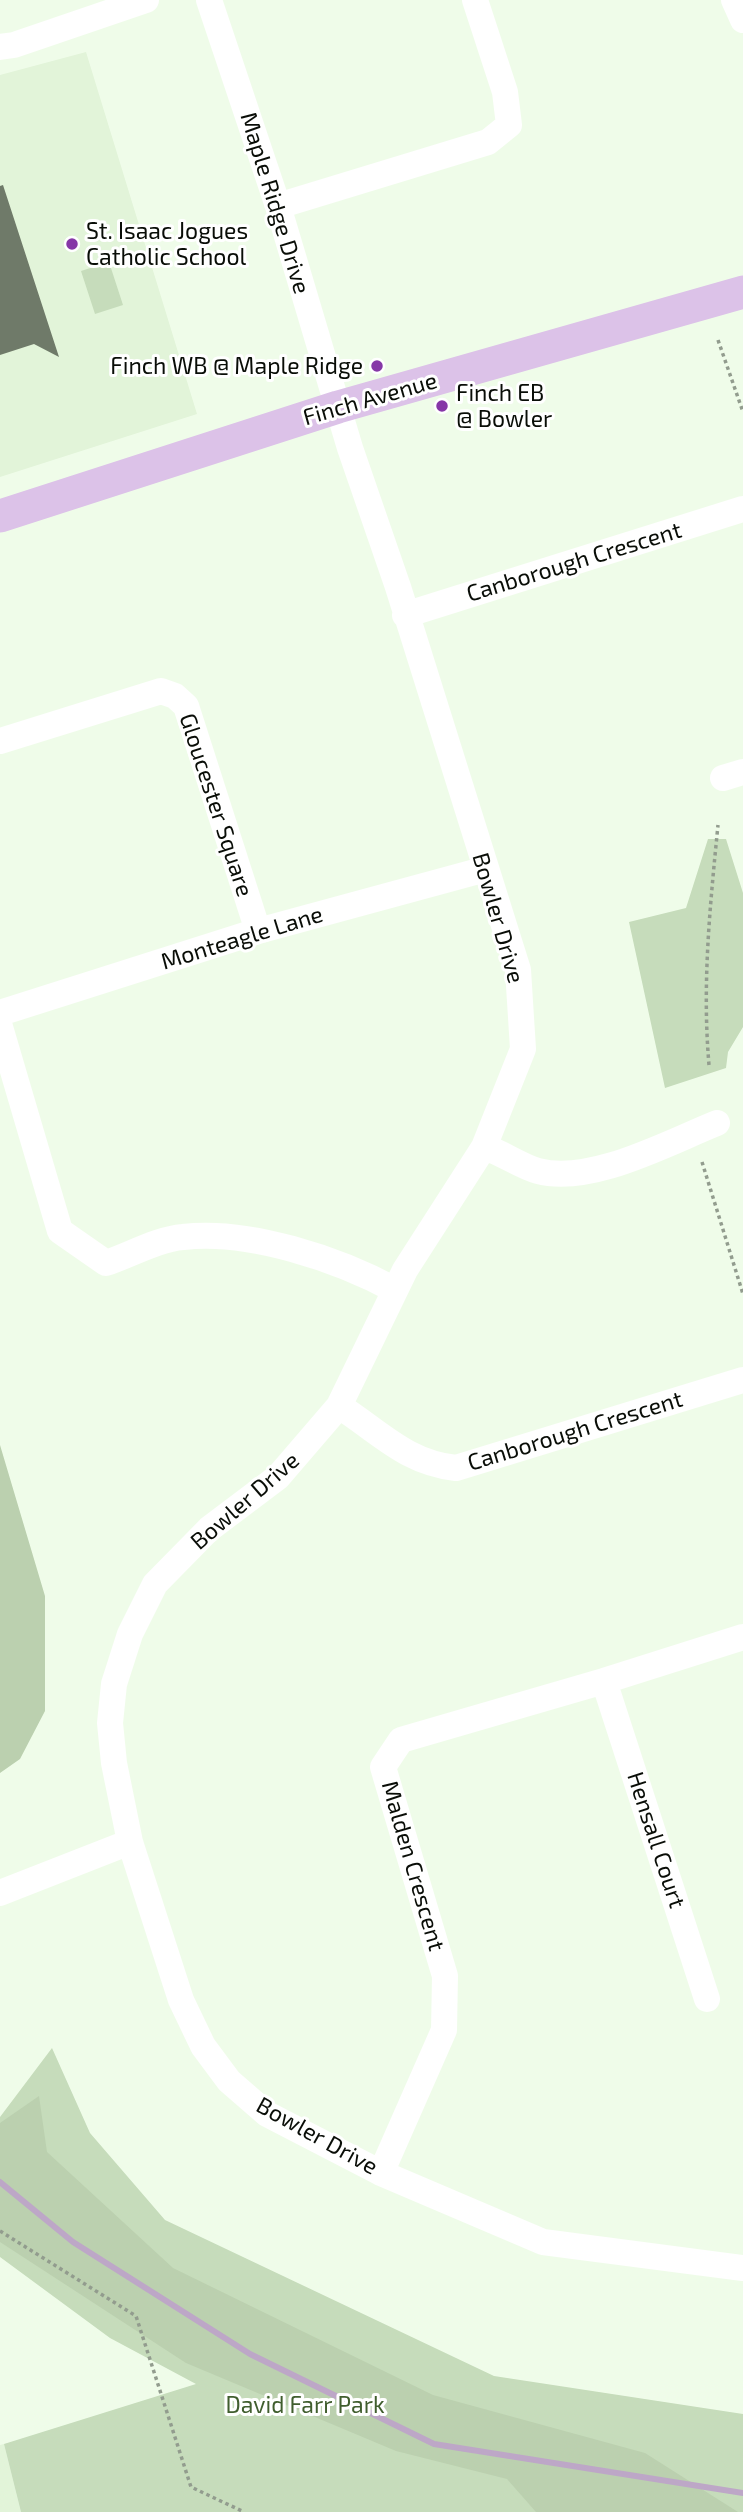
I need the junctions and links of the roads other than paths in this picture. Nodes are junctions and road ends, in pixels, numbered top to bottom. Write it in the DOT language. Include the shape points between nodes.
graph roads {
  1 [pos="146,0"];
  2 [pos="209,0"];
  3 [pos="475,0"];
  4 [pos="734,0"];
  5 [pos="743,20"];
  6 [pos="0,47"];
  7 [pos="278,206"];
  8 [pos="743,292"];
  9 [pos="338,407"];
  10 [pos="743,509"];
  11 [pos="0,516"];
  12 [pos="405,615"];
  13 [pos="0,741"];
  14 [pos="486,869"];
  15 [pos="258,931"];
  16 [pos="0,1013"];
  17 [pos="0,1027"];
  18 [pos="717,1123"];
  19 [pos="484,1147"];
  20 [pos="395,1290"];
  21 [pos="743,1380"];
  22 [pos="339,1406"];
  23 [pos="743,1637"];
  24 [pos="604,1681"];
  25 [pos="130,1842"];
  26 [pos="0,1893"];
  27 [pos="708,1999"];
  28 [pos="381,2173"];
  29 [pos="743,2268"];
  1 -- 6 [label="street"];
  2 -- 7 [label="street, Maple Ridge Drive"];
  3 -- 7 [label="street" via="505,92 509,125 488,142"];
  4 -- 5 [label="street"];
  7 -- 9 [label="street, Maple Ridge Drive"];
  8 -- 9 [label="main road, Finch Avenue"];
  9 -- 11 [label="main road, Finch Avenue"];
  9 -- 12 [label="street, Bowler Drive"];
  10 -- 12 [label="street, Canborough Crescent"];
  12 -- 14 [label="street, Bowler Drive"];
  13 -- 15 [label="street, Gloucester Square" via="161,691 176,696 186,706"];
  14 -- 15 [label="street, Monteagle Lane"];
  14 -- 19 [label="street, Bowler Drive" via="518,970 523,1049"];
  15 -- 16 [label="street, Monteagle Lane"];
  17 -- 20 [label="street" via="60,1231 106,1263 181,1237 242,1238 373,1278"];
  18 -- 19 [label="street" via="619,1162 571,1175 537,1171"];
  19 -- 20 [label="street, Bowler Drive"];
  20 -- 22 [label="street, Bowler Drive"];
  21 -- 22 [label="street, Canborough Crescent" via="456,1468 430,1465 400,1451"];
  22 -- 25 [label="street, Bowler Drive" via="278,1477 209,1530 155,1584 130,1634 114,1684 110,1723"];
  23 -- 24 [label="street, Malden Crescent"];
  24 -- 27 [label="street, Hensall Court"];
  24 -- 28 [label="street, Malden Crescent" via="401,1740 383,1768 445,1976 444,2030"];
  25 -- 26 [label="street"];
  25 -- 28 [label="street, Bowler Drive" via="181,2000 203,2046 229,2081 267,2114"];
  28 -- 29 [label="street, Bowler Drive" via="543,2242"];
}
